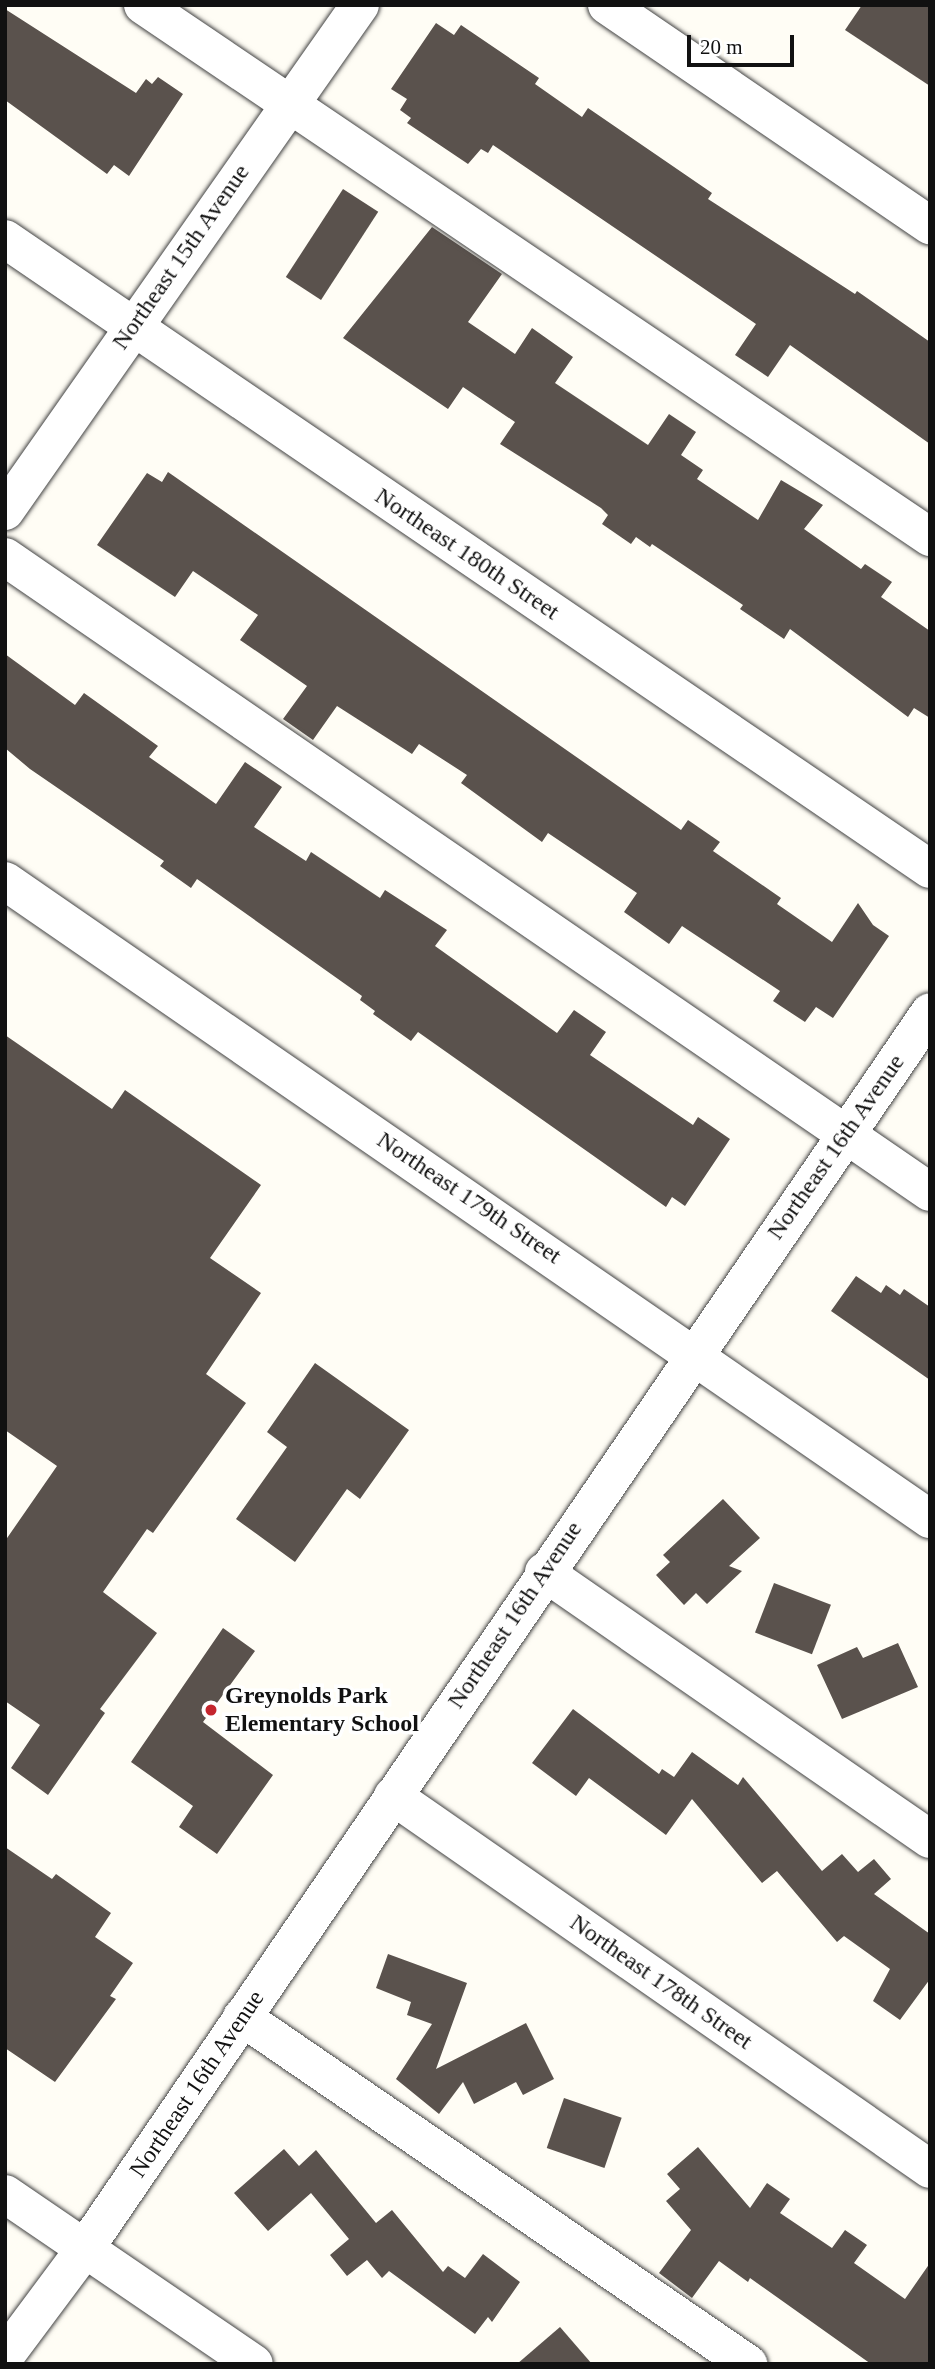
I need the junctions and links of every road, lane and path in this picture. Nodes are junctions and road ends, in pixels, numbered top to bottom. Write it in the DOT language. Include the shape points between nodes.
graph roads {
  1 [pos="143,5"];
  2 [pos="360,5"];
  3 [pos="607,5"];
  4 [pos="289,105"];
  5 [pos="930,225"];
  6 [pos="5,239"];
  7 [pos="131,326"];
  8 [pos="5,510"];
  9 [pos="930,537"];
  10 [pos="5,557"];
  11 [pos="930,869"];
  12 [pos="5,881"];
  13 [pos="930,1012"];
  14 [pos="845,1134"];
  15 [pos="930,1192"];
  16 [pos="693,1352"];
  17 [pos="930,1519"];
  18 [pos="544,1572"];
  19 [pos="393,1796"];
  20 [pos="930,1839"];
  21 [pos="242,2017"];
  22 [pos="930,2169"];
  23 [pos="5,2194"];
  24 [pos="84,2250"];
  25 [pos="5,2356"];
  26 [pos="254,2364"];
  27 [pos="748,2364"];
  1 -- 4 [label="street"];
  2 -- 4 [label="street, Northeast 15th Avenue"];
  3 -- 5 [label="street"];
  4 -- 7 [label="street, Northeast 15th Avenue"];
  4 -- 9 [label="street"];
  6 -- 7 [label="street, Northeast 180th Street"];
  7 -- 8 [label="street, Northeast 15th Avenue"];
  7 -- 11 [label="street, Northeast 180th Street"];
  10 -- 14 [label="street"];
  12 -- 16 [label="street, Northeast 179th Street"];
  13 -- 14 [label="street, Northeast 16th Avenue"];
  14 -- 15 [label="street"];
  14 -- 16 [label="street, Northeast 16th Avenue"];
  16 -- 17 [label="street, Northeast 179th Street"];
  16 -- 18 [label="street, Northeast 16th Avenue"];
  18 -- 19 [label="street, Northeast 16th Avenue"];
  18 -- 20 [label="street"];
  19 -- 21 [label="street, Northeast 16th Avenue"];
  19 -- 22 [label="street, Northeast 178th Street"];
  21 -- 24 [label="street, Northeast 16th Avenue"];
  21 -- 27 [label="street"];
  23 -- 24 [label="street"];
  24 -- 25 [label="street, Northeast 16th Avenue"];
  24 -- 26 [label="street"];
}
